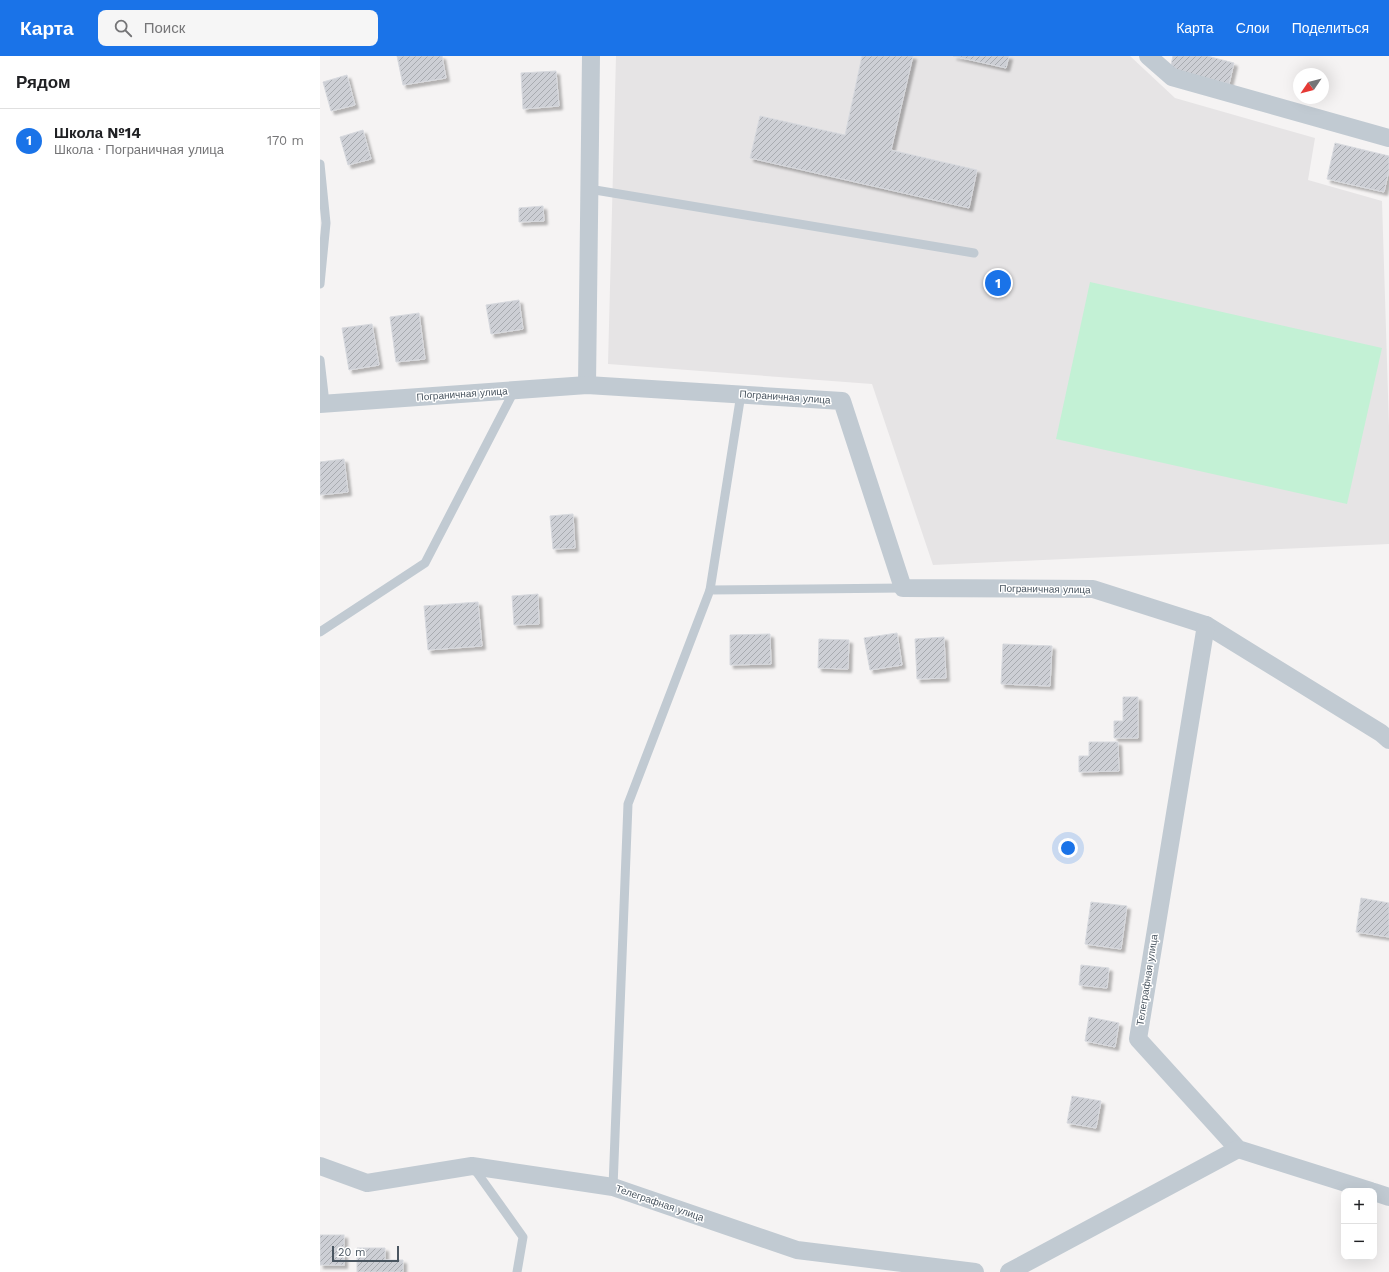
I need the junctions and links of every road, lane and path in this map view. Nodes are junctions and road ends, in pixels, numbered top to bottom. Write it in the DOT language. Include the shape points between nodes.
graph roads {
  1 [pos="591,56"];
  2 [pos="1148,56"];
  3 [pos="1389,138"];
  4 [pos="320,164"];
  5 [pos="588,189"];
  6 [pos="974,253"];
  7 [pos="320,284"];
  8 [pos="320,360"];
  9 [pos="587,385"];
  10 [pos="514,391"];
  11 [pos="741,394"];
  12 [pos="323,403"];
  13 [pos="903,588"];
  14 [pos="710,590"];
  15 [pos="1206,625"];
  16 [pos="320,632"];
  17 [pos="1389,740"];
  18 [pos="1238,1149"];
  19 [pos="320,1166"];
  20 [pos="472,1166"];
  21 [pos="613,1187"];
  22 [pos="1362,1188"];
  23 [pos="1377,1193"];
  24 [pos="1389,1197"];
  25 [pos="517,1272"];
  26 [pos="975,1272"];
  27 [pos="1009,1272"];
  1 -- 5 [label="street"];
  2 -- 3 [label="street" via="1172,77"];
  4 -- 7 [label="lane" via="326,223"];
  5 -- 6 [label="lane"];
  5 -- 9 [label="street"];
  8 -- 12 [label="lane"];
  9 -- 10 [label="street, Пограничная улица"];
  9 -- 11 [label="street, Пограничная улица"];
  10 -- 12 [label="street, Пограничная улица"];
  10 -- 16 [label="lane" via="425,562"];
  11 -- 13 [label="street, Пограничная улица" via="842,401"];
  11 -- 14 [label="lane"];
  13 -- 14 [label="lane"];
  13 -- 15 [label="street, Пограничная улица" via="1093,589"];
  14 -- 21 [label="lane" via="628,804"];
  15 -- 17 [label="street, Пограничная улица"];
  15 -- 18 [label="street, Телеграфная улица" via="1138,1039"];
  18 -- 22 [label="street"];
  18 -- 27 [label="street"];
  19 -- 20 [label="street, Телеграфная улица" via="366,1183"];
  20 -- 21 [label="street, Телеграфная улица"];
  20 -- 25 [label="lane" via="522,1237"];
  21 -- 26 [label="street, Телеграфная улица" via="797,1250"];
  23 -- 24 [label="street"];
}
